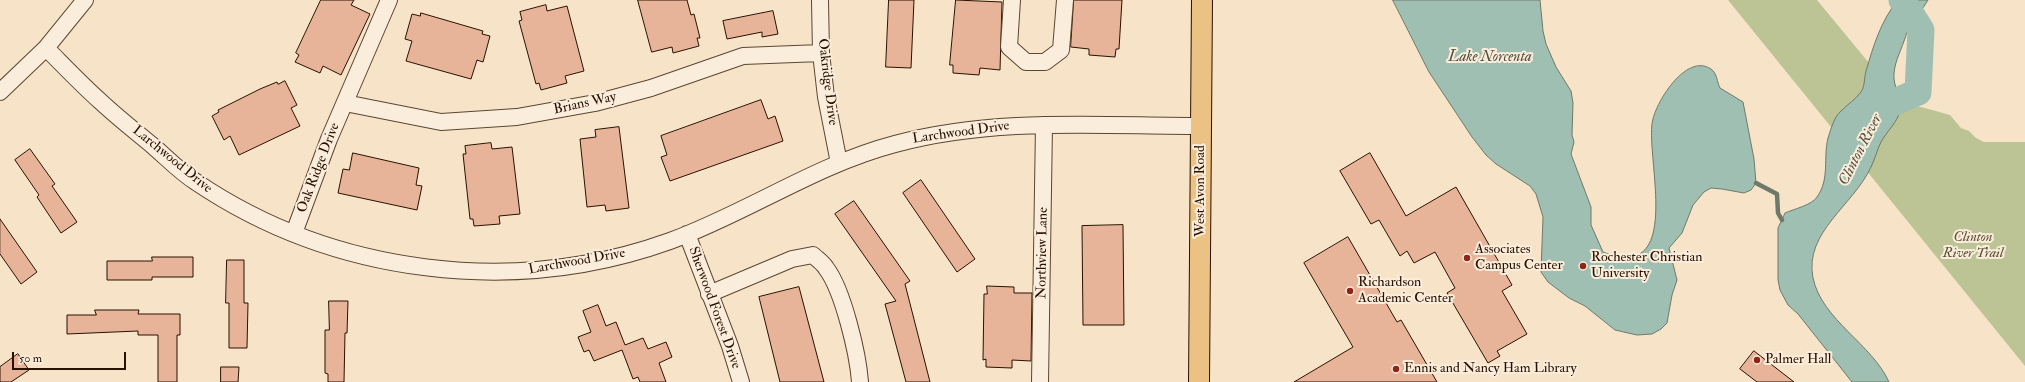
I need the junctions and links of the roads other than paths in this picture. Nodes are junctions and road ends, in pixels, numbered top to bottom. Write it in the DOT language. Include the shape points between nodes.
graph roads {
  1 [pos="85,0"];
  2 [pos="389,0"];
  3 [pos="820,0"];
  4 [pos="1012,0"];
  5 [pos="1065,0"];
  6 [pos="1202,0"];
  7 [pos="46,48"];
  8 [pos="821,53"];
  9 [pos="0,92"];
  10 [pos="345,103"];
  11 [pos="1044,125"];
  12 [pos="1201,126"];
  13 [pos="839,163"];
  14 [pos="294,233"];
  15 [pos="687,234"];
  16 [pos="709,294"];
  17 [pos="741,382"];
  18 [pos="860,382"];
  19 [pos="1040,382"];
  20 [pos="1199,382"];
  1 -- 7 [label="street"];
  2 -- 10 [label="street"];
  3 -- 8 [label="street, Oakridge Drive"];
  4 -- 5 [label="street" via="1009,47 1026,62 1046,62 1061,50"];
  6 -- 12 [label="main road, West Avon Road"];
  7 -- 9 [label="street"];
  7 -- 14 [label="street, Larchwood Drive" via="102,103 192,179 247,213"];
  8 -- 10 [label="street, Brians Way" via="743,56 651,88 595,103 517,116 442,122"];
  8 -- 13 [label="street, Oakridge Drive" via="826,97"];
  10 -- 14 [label="street, Oak Ridge Drive"];
  11 -- 12 [label="street, Larchwood Drive"];
  11 -- 13 [label="street, Larchwood Drive" via="972,129 931,135 891,144"];
  11 -- 19 [label="street, Northview Lane"];
  12 -- 20 [label="main road, West Avon Road"];
  13 -- 15 [label="street, Larchwood Drive"];
  14 -- 15 [label="street, Larchwood Drive" via="376,259 404,265 480,273 522,272 586,264 619,257"];
  15 -- 16 [label="street, Sherwood Forest Drive"];
  16 -- 17 [label="street, Sherwood Forest Drive"];
  16 -- 18 [label="street" via="792,259 813,255 826,268 840,297 859,368"];
}
